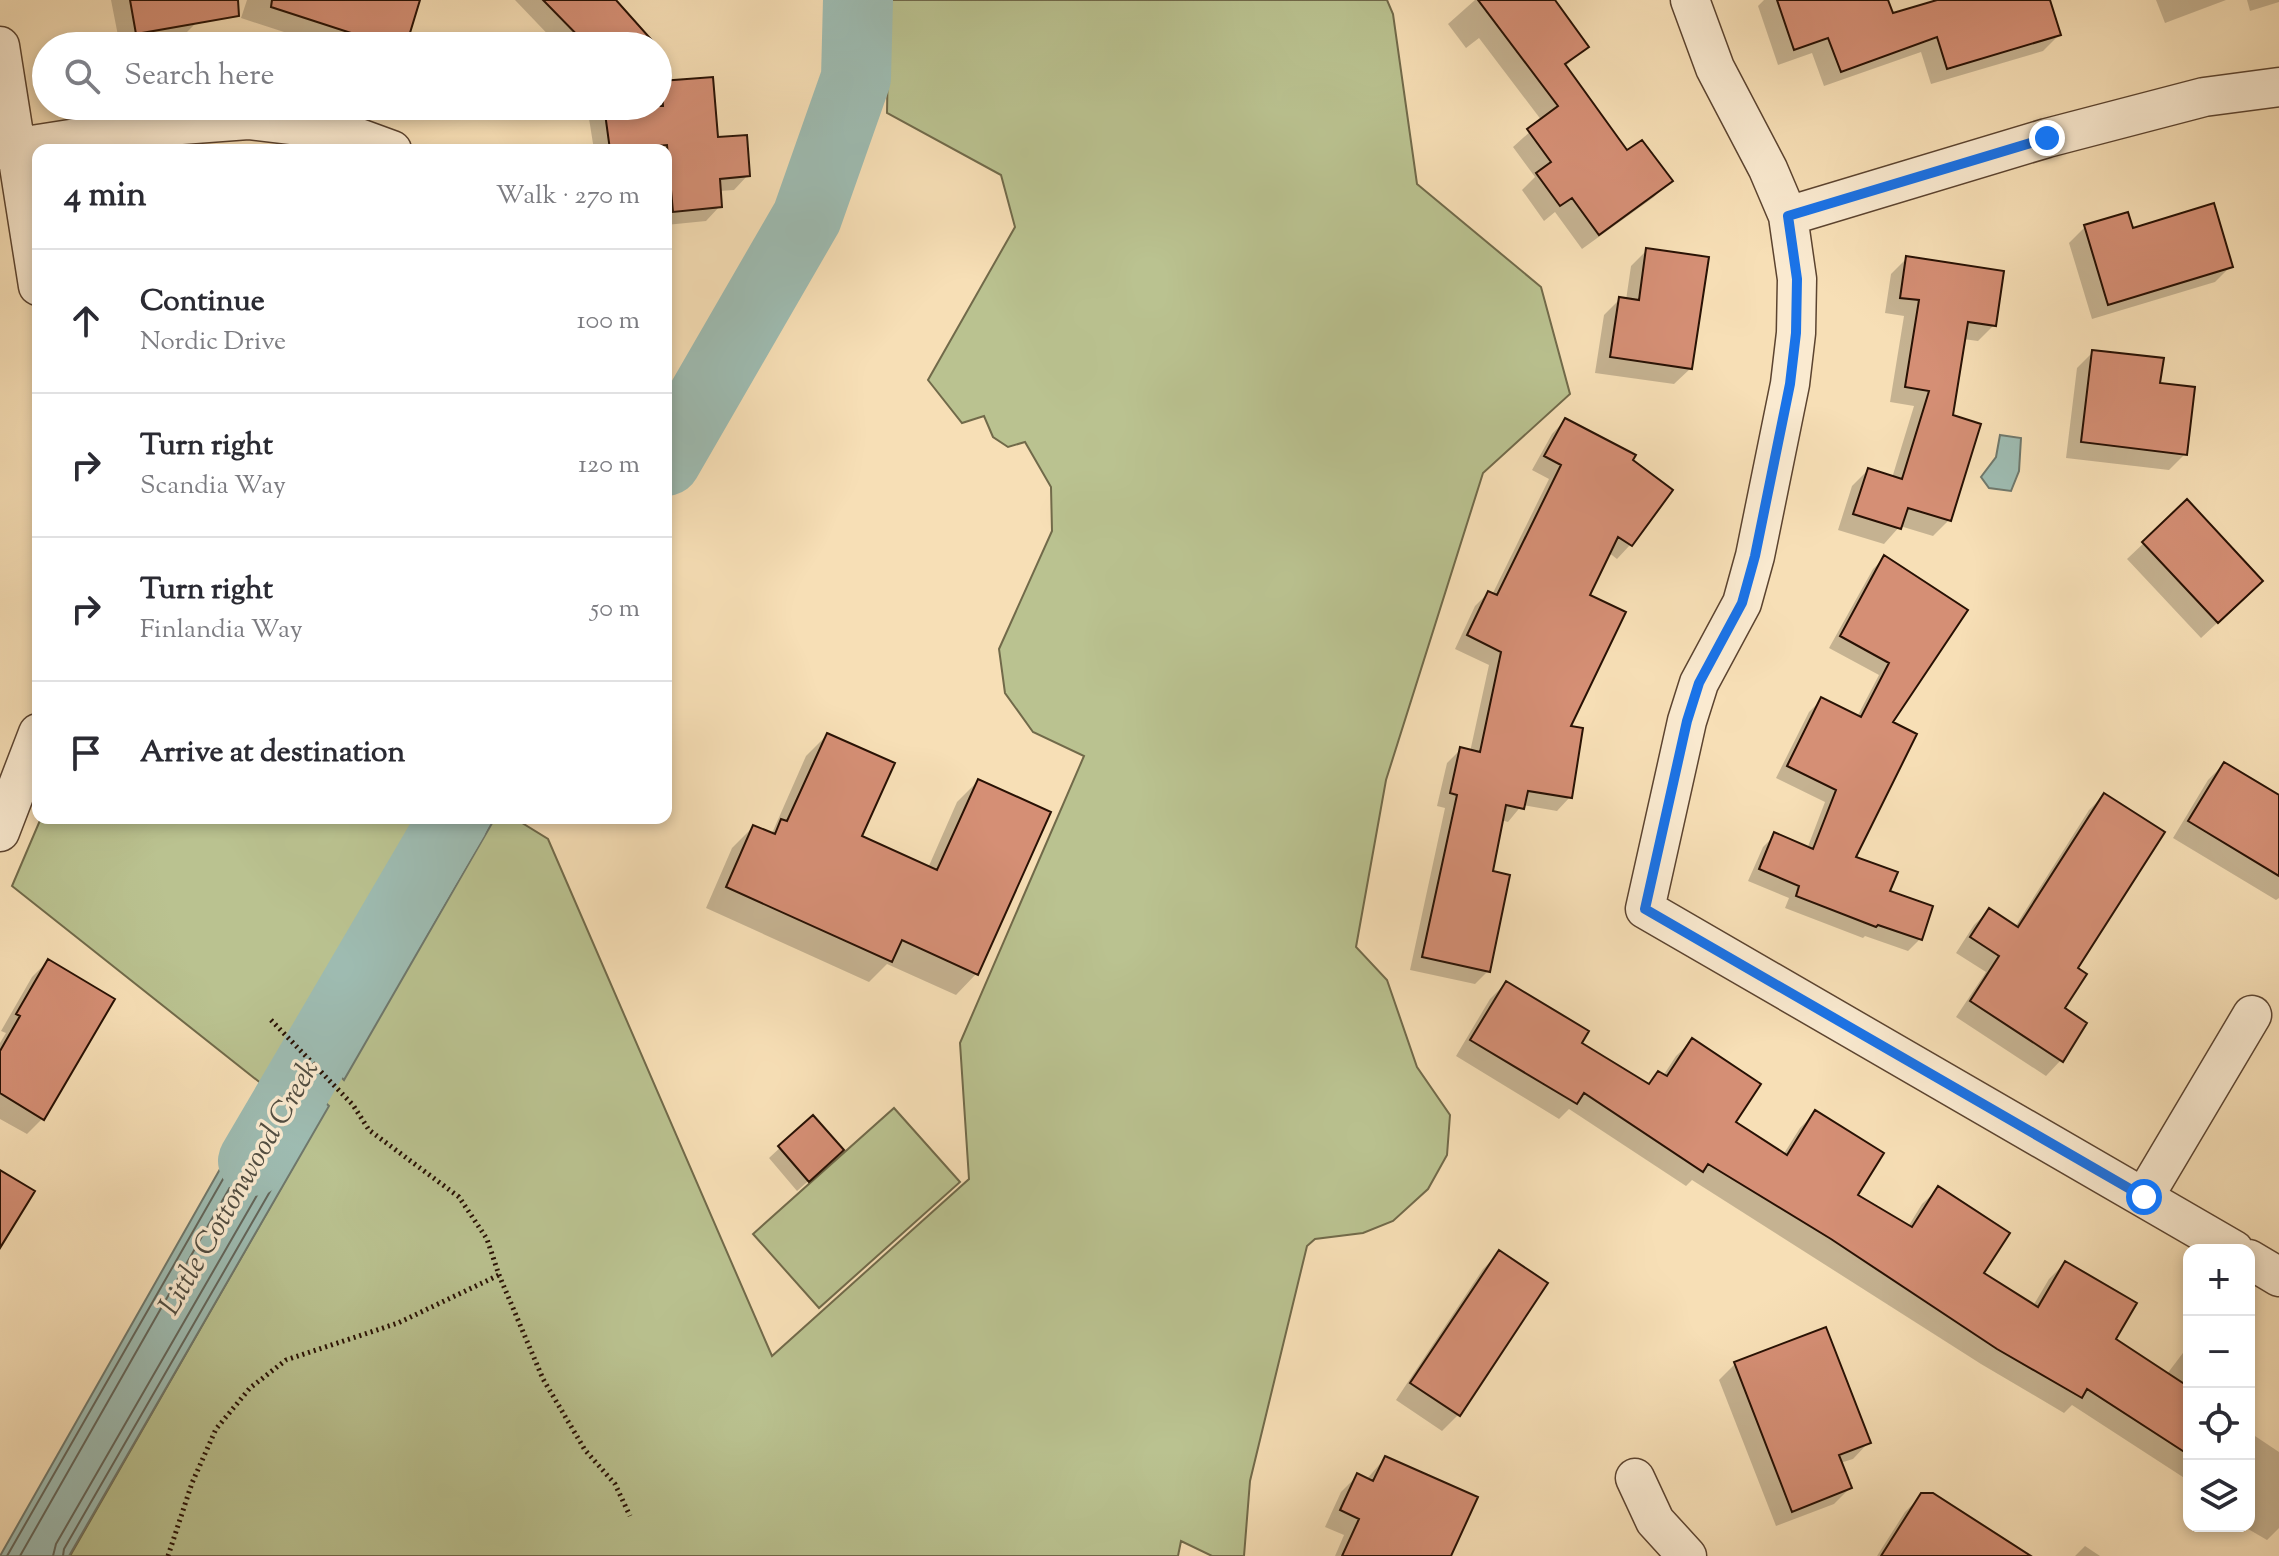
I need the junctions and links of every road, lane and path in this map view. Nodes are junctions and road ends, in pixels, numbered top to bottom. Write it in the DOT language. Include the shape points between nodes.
graph roads {
  1 [pos="1690,0"];
  2 [pos="0,46"];
  3 [pos="2279,87"];
  4 [pos="248,120"];
  5 [pos="248,120"];
  6 [pos="40,144"];
  7 [pos="376,144"];
  8 [pos="32,145"];
  9 [pos="8,149"];
  10 [pos="1788,216"];
  11 [pos="32,259"];
  12 [pos="32,749"];
  13 [pos="0,832"];
  14 [pos="2252,1015"];
  15 [pos="271,1020"];
  16 [pos="2144,1197"];
  17 [pos="2224,1244"];
  18 [pos="2255,1263"];
  19 [pos="499,1275"];
  20 [pos="2279,1277"];
  21 [pos="1635,1478"];
  22 [pos="630,1516"];
  23 [pos="168,1556"];
  24 [pos="1687,1556"];
  1 -- 10 [label="street" via="1715,68"];
  2 -- 9 [label="street"];
  3 -- 10 [label="street" via="2204,97 2062,134"];
  4 -- 7 [label="street" via="340,131"];
  5 -- 6 [label="street" via="141,128"];
  8 -- 9 [label="street"];
  9 -- 11 [label="street"];
  10 -- 16 [label="street" via="1797,279 1796,333 1761,528 1742,603 1699,683 1687,721 1645,909"];
  12 -- 13 [label="street"];
  14 -- 16 [label="street"];
  15 -- 19 [label="path" via="353,1105 369,1130 459,1197 487,1239"];
  16 -- 17 [label="street"];
  18 -- 20 [label="street"];
  19 -- 22 [label="path" via="543,1379 585,1450 615,1484"];
  19 -- 23 [label="path" via="398,1323 286,1360 250,1388 216,1429"];
  21 -- 24 [label="street" via="1655,1521"];
}
